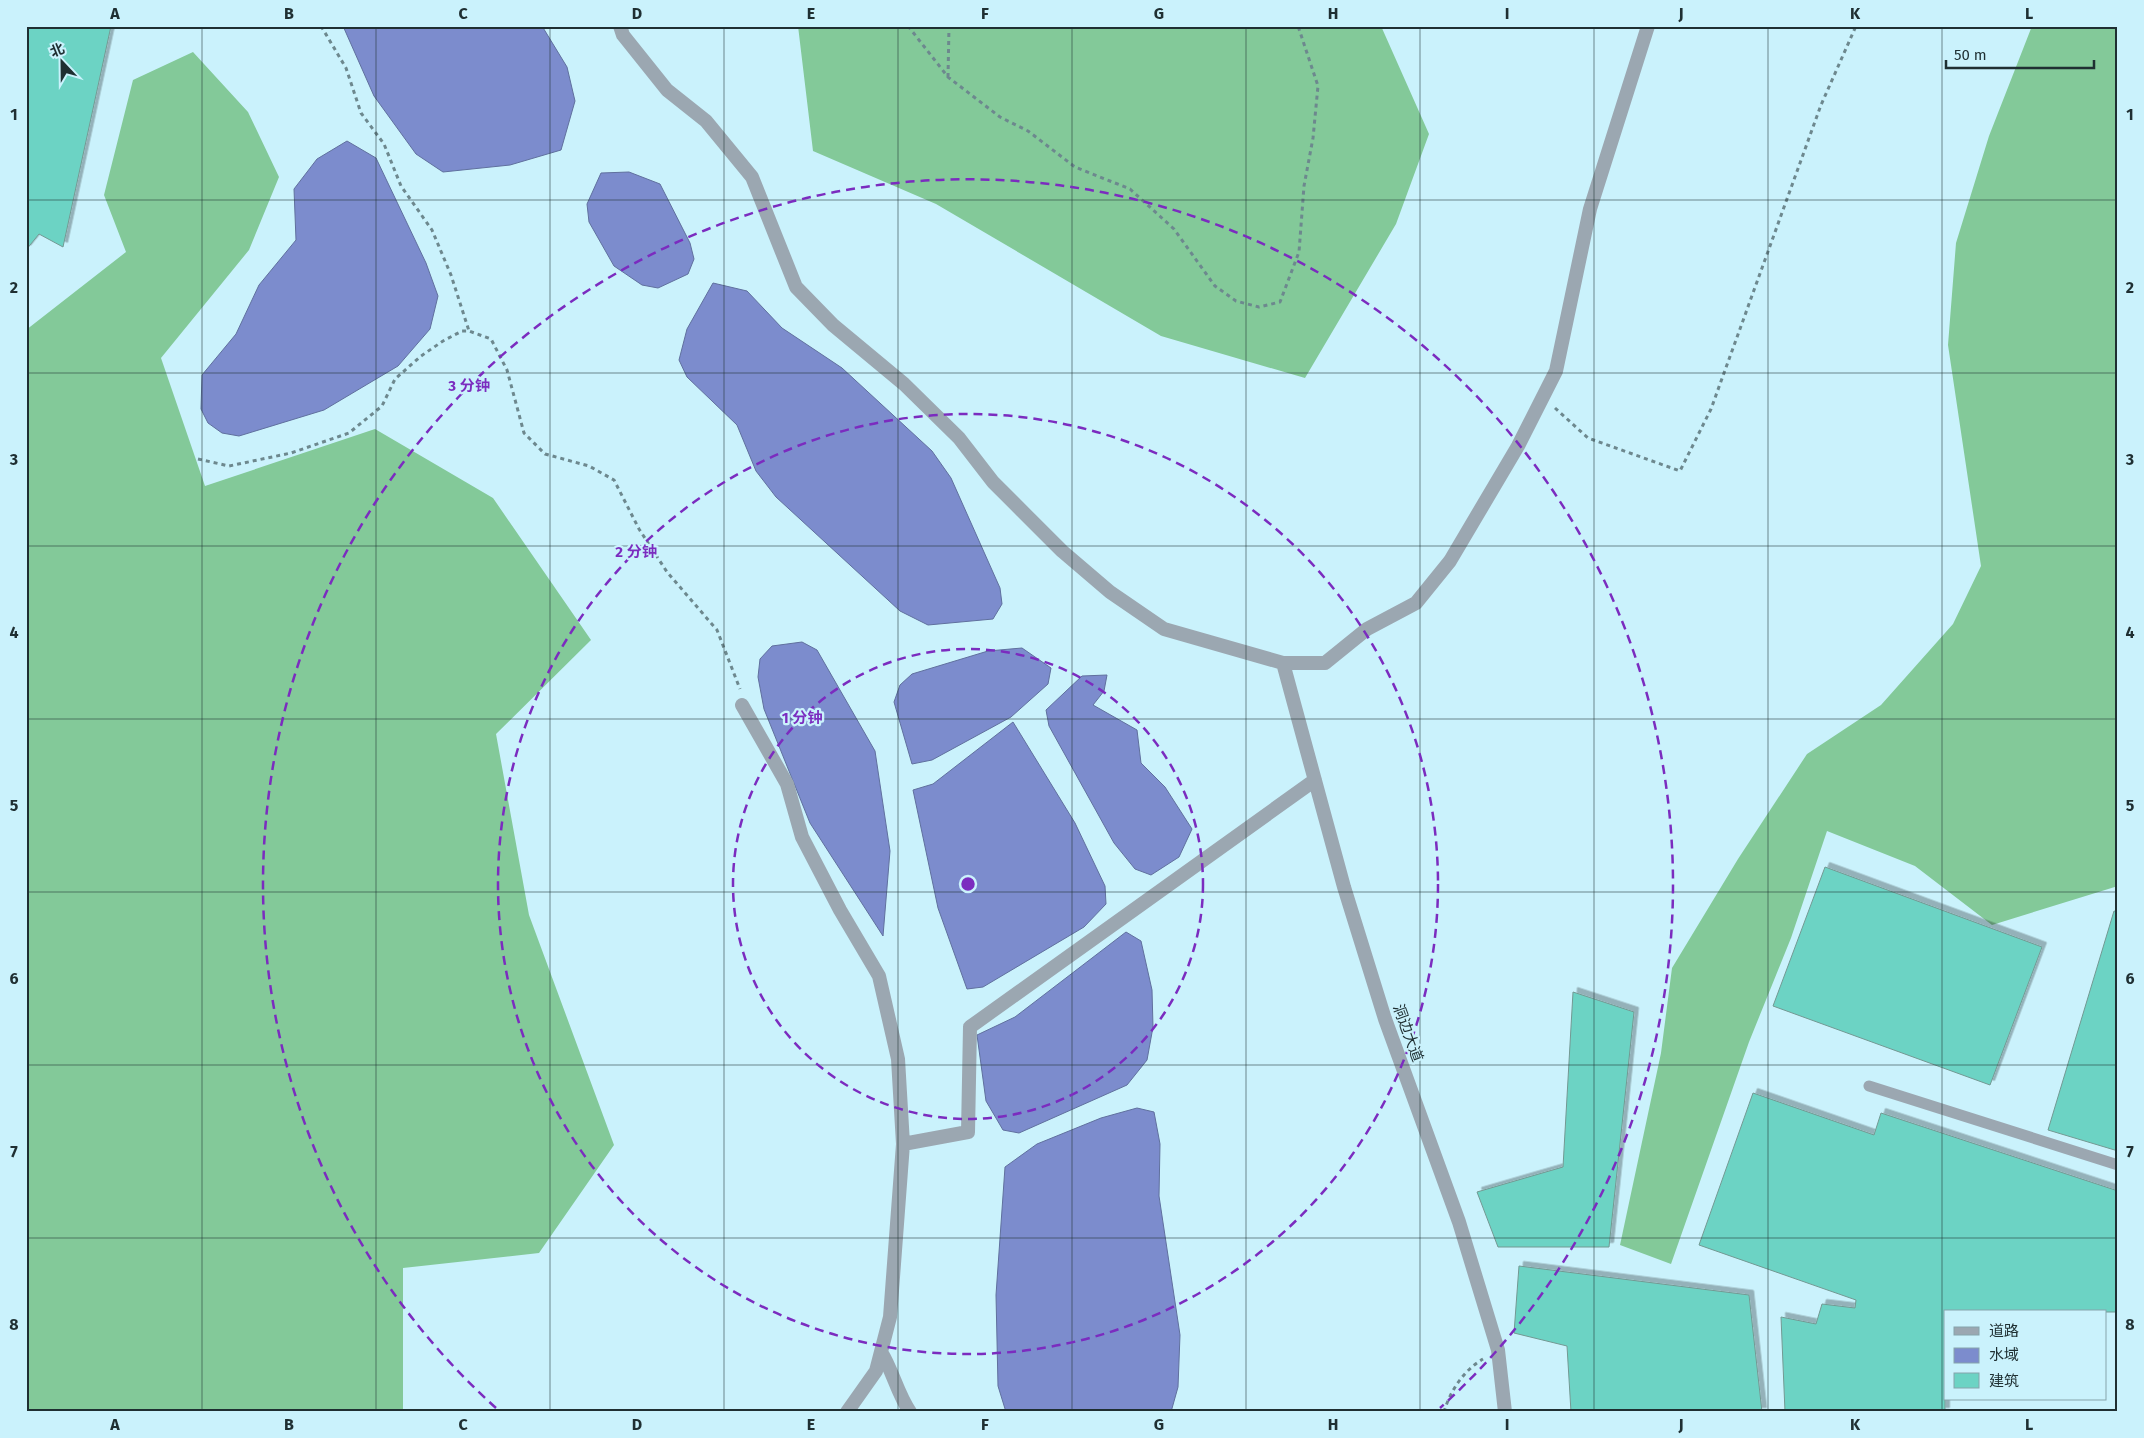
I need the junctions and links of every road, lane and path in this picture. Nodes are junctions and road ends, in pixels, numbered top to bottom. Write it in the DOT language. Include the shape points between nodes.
graph roads {
  1 [pos="321,26"];
  2 [pos="620,26"];
  3 [pos="908,26"];
  4 [pos="949,26"];
  5 [pos="1298,26"];
  6 [pos="1648,26"];
  7 [pos="1856,26"];
  8 [pos="948,78"];
  9 [pos="468,331"];
  10 [pos="1540,401"];
  11 [pos="198,459"];
  12 [pos="1284,663"];
  13 [pos="742,705"];
  14 [pos="1315,780"];
  15 [pos="1869,1086"];
  16 [pos="903,1144"];
  17 [pos="2118,1165"];
  18 [pos="1498,1350"];
  19 [pos="881,1352"];
  20 [pos="847,1412"];
  21 [pos="910,1412"];
  22 [pos="1444,1412"];
  23 [pos="1505,1412"];
  1 -- 9 [label="path" via="346,68 361,113 384,144 401,186 432,230 459,298"];
  2 -- 12 [label="street" via="623,35 667,90 706,121 752,177 796,287 833,325 904,384 959,438 993,482 1062,551 1110,592 1164,629"];
  3 -- 8 [label="path"];
  4 -- 8 [label="path"];
  5 -- 8 [label="path" via="1318,86 1304,186 1299,252 1280,302 1259,307 1236,301 1215,286 1174,229 1130,189 1075,167 1028,131 1000,117"];
  6 -- 10 [label="street" via="1590,209 1556,371"];
  7 -- 10 [label="path" via="1821,105 1711,409 1680,471 1588,438 1554,407"];
  9 -- 11 [label="path" via="443,341 421,356 395,379 382,406 348,433 291,453 229,466"];
  9 -- 13 [label="path" via="491,339 508,370 524,434 546,454 590,466 614,480 639,529 667,572 717,630 740,689"];
  10 -- 12 [label="street" via="1518,446 1450,561 1416,604 1367,628 1325,663"];
  12 -- 14 [label="street, 洞边大道"];
  13 -- 16 [label="street" via="787,784 802,837 879,976 898,1059"];
  14 -- 16 [label="street" via="970,1027 968,1132"];
  14 -- 18 [label="street, 洞边大道" via="1384,1019 1459,1222"];
  15 -- 17 [label="lane"];
  16 -- 19 [label="street" via="890,1317"];
  18 -- 22 [label="path" via="1470,1367 1448,1399"];
  18 -- 23 [label="street, 洞边大道"];
  19 -- 20 [label="street" via="876,1371"];
  19 -- 21 [label="street" via="900,1398"];
}
